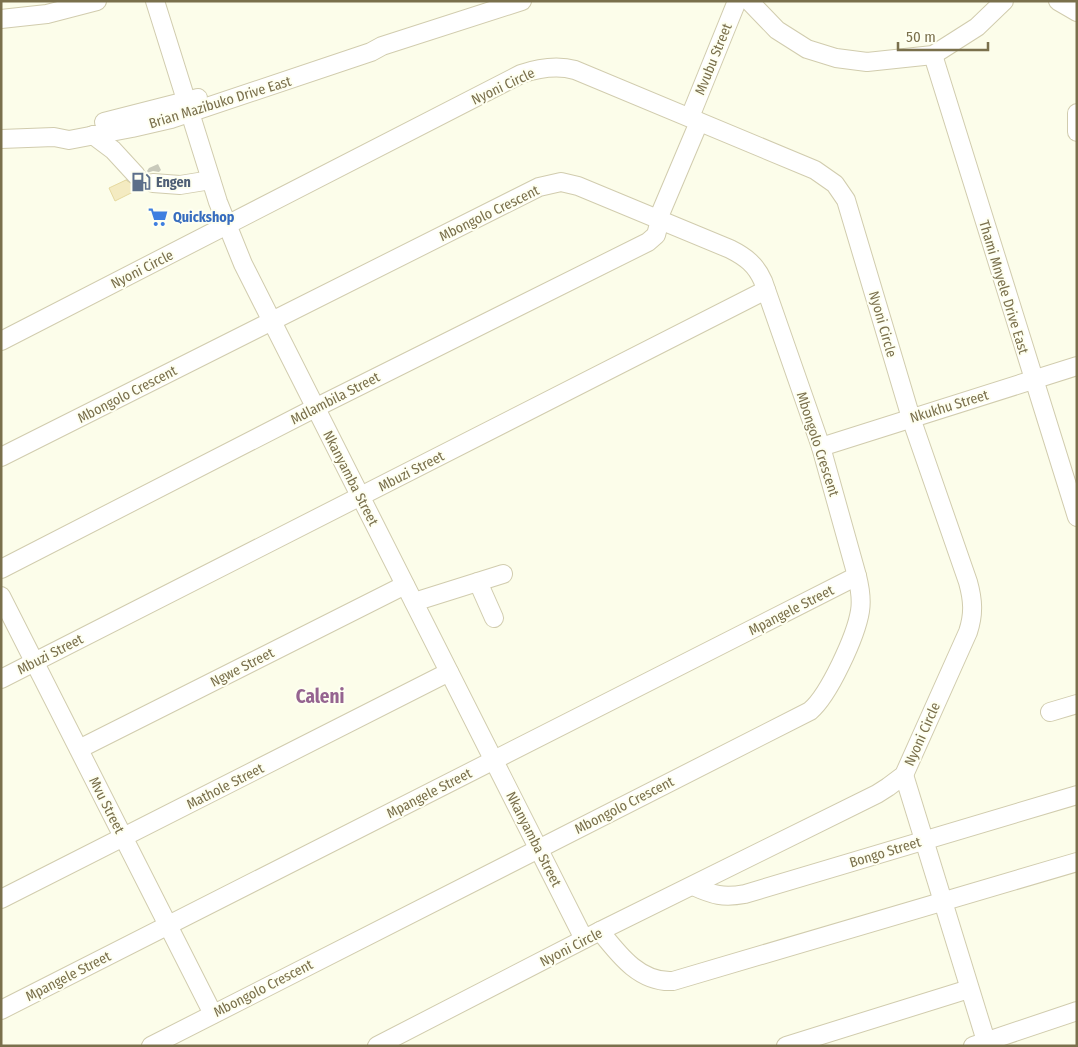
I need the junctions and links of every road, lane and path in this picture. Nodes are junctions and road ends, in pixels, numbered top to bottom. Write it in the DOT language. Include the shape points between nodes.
graph roads {
  1 [pos="97,1"];
  2 [pos="155,1"];
  3 [pos="522,1"];
  4 [pos="737,1"];
  5 [pos="749,1"];
  6 [pos="1004,1"];
  7 [pos="1058,1"];
  8 [pos="64,6"];
  9 [pos="1077,12"];
  10 [pos="1,18"];
  11 [pos="933,55"];
  12 [pos="189,107"];
  13 [pos="1077,113"];
  14 [pos="694,120"];
  15 [pos="132,128"];
  16 [pos="1077,132"];
  17 [pos="93,135"];
  18 [pos="54,137"];
  19 [pos="1,139"];
  20 [pos="211,180"];
  21 [pos="153,183"];
  22 [pos="658,225"];
  23 [pos="226,227"];
  24 [pos="766,290"];
  25 [pos="272,322"];
  26 [pos="1,341"];
  27 [pos="1077,366"];
  28 [pos="1033,380"];
  29 [pos="315,408"];
  30 [pos="911,418"];
  31 [pos="821,447"];
  32 [pos="1,458"];
  33 [pos="360,497"];
  34 [pos="1077,517"];
  35 [pos="1,569"];
  36 [pos="503,574"];
  37 [pos="858,576"];
  38 [pos="478,582"];
  39 [pos="405,585"];
  40 [pos="1,596"];
  41 [pos="414,602"];
  42 [pos="494,618"];
  43 [pos="35,661"];
  44 [pos="449,672"];
  45 [pos="1,679"];
  46 [pos="1077,704"];
  47 [pos="1050,712"];
  48 [pos="79,750"];
  49 [pos="494,760"];
  50 [pos="904,775"];
  51 [pos="1077,795"];
  52 [pos="124,838"];
  53 [pos="924,840"];
  54 [pos="539,848"];
  55 [pos="1077,862"];
  56 [pos="693,886"];
  57 [pos="1,900"];
  58 [pos="942,902"];
  59 [pos="169,925"];
  60 [pos="592,935"];
  61 [pos="969,989"];
  62 [pos="1,1010"];
  63 [pos="1077,1011"];
  64 [pos="213,1014"];
  65 [pos="979,1043"];
  66 [pos="151,1046"];
  67 [pos="377,1046"];
  68 [pos="786,1046"];
  1 -- 8 [label="street"];
  2 -- 12 [label="street, Nkanyamba Street"];
  3 -- 12 [label="street, Brian Mazibuko Drive East" via="382,46 370,46"];
  4 -- 14 [label="street, Mvubu Street"];
  5 -- 11 [label="street" via="787,37 807,49 829,56 867,62"];
  6 -- 11 [label="street" via="977,27"];
  7 -- 9 [label="street"];
  8 -- 10 [label="street" via="35,16"];
  11 -- 28 [label="street, Thami Mnyele Drive East"];
  12 -- 15 [label="street, Brian Mazibuko Drive East"];
  12 -- 18 [label="street, Brian Mazibuko Drive East" via="68,130"];
  12 -- 20 [label="street, Nkanyamba Street"];
  13 -- 16 [label="street"];
  14 -- 22 [label="street, Mvubu Street"];
  14 -- 23 [label="street, Nyoni Circle" via="575,70 559,67 531,71"];
  14 -- 30 [label="street, Nyoni Circle" via="815,170 840,190 854,223"];
  15 -- 17 [label="street, Brian Mazibuko Drive East"];
  15 -- 17 [label="street" via="126,151 131,170 113,150"];
  17 -- 18 [label="street, Brian Mazibuko Drive East" via="69,140"];
  18 -- 19 [label="street, Brian Mazibuko Drive East"];
  20 -- 21 [label="street" via="180,185"];
  20 -- 23 [label="street, Nkanyamba Street"];
  22 -- 24 [label="street, Mbongolo Crescent" via="684,231 749,260 760,273"];
  22 -- 25 [label="street, Mbongolo Crescent" via="578,186 552,183"];
  22 -- 29 [label="street, Mdlambila Street" via="642,244"];
  23 -- 25 [label="street, Nkanyamba Street"];
  23 -- 26 [label="street, Nyoni Circle"];
  24 -- 31 [label="street, Mbongolo Crescent"];
  24 -- 33 [label="street, Mbuzi Street"];
  25 -- 29 [label="street, Nkanyamba Street"];
  25 -- 32 [label="street, Mbongolo Crescent"];
  27 -- 28 [label="street, Nkukhu Street"];
  28 -- 30 [label="street, Nkukhu Street"];
  28 -- 34 [label="street, Thami Mnyele Drive East"];
  29 -- 33 [label="street, Nkanyamba Street"];
  29 -- 35 [label="street, Mdlambila Street"];
  30 -- 31 [label="street, Nkukhu Street"];
  30 -- 50 [label="street, Nyoni Circle" via="968,582 973,611 968,632"];
  31 -- 37 [label="street, Mbongolo Crescent"];
  33 -- 39 [label="street, Nkanyamba Street"];
  33 -- 43 [label="street, Mbuzi Street"];
  36 -- 38 [label="street"];
  37 -- 49 [label="street, Mpangele Street"];
  37 -- 54 [label="street, Mbongolo Crescent" via="861,594 858,621 826,693 816,706 803,716"];
  38 -- 41 [label="street"];
  38 -- 42 [label="street"];
  39 -- 41 [label="street, Nkanyamba Street"];
  39 -- 48 [label="street, Ngwe Street"];
  40 -- 43 [label="street, Mvu Street"];
  41 -- 44 [label="street, Nkanyamba Street"];
  43 -- 45 [label="street, Mbuzi Street"];
  43 -- 48 [label="street, Mvu Street"];
  44 -- 49 [label="street, Nkanyamba Street"];
  44 -- 52 [label="street, Mathole Street"];
  46 -- 47 [label="street"];
  48 -- 52 [label="street, Mvu Street"];
  49 -- 54 [label="street, Nkanyamba Street"];
  49 -- 59 [label="street, Mpangele Street"];
  50 -- 53 [label="street"];
  50 -- 56 [label="street, Nyoni Circle" via="877,794"];
  51 -- 53 [label="street, Bongo Street"];
  52 -- 57 [label="street, Mathole Street"];
  52 -- 59 [label="street, Mvu Street"];
  53 -- 56 [label="street, Bongo Street" via="745,894 720,896"];
  53 -- 58 [label="street"];
  54 -- 60 [label="street, Nkanyamba Street"];
  54 -- 64 [label="street, Mbongolo Crescent"];
  55 -- 58 [label="street, Nkanyamba Street"];
  56 -- 60 [label="street, Nyoni Circle"];
  58 -- 60 [label="street, Nkanyamba Street" via="668,981 641,974"];
  58 -- 61 [label="street"];
  59 -- 62 [label="street, Mpangele Street"];
  59 -- 64 [label="street, Mvu Street"];
  60 -- 67 [label="street, Nyoni Circle"];
  61 -- 65 [label="street"];
  61 -- 68 [label="street"];
  63 -- 65 [label="street"];
  64 -- 66 [label="street, Mbongolo Crescent"];
}
